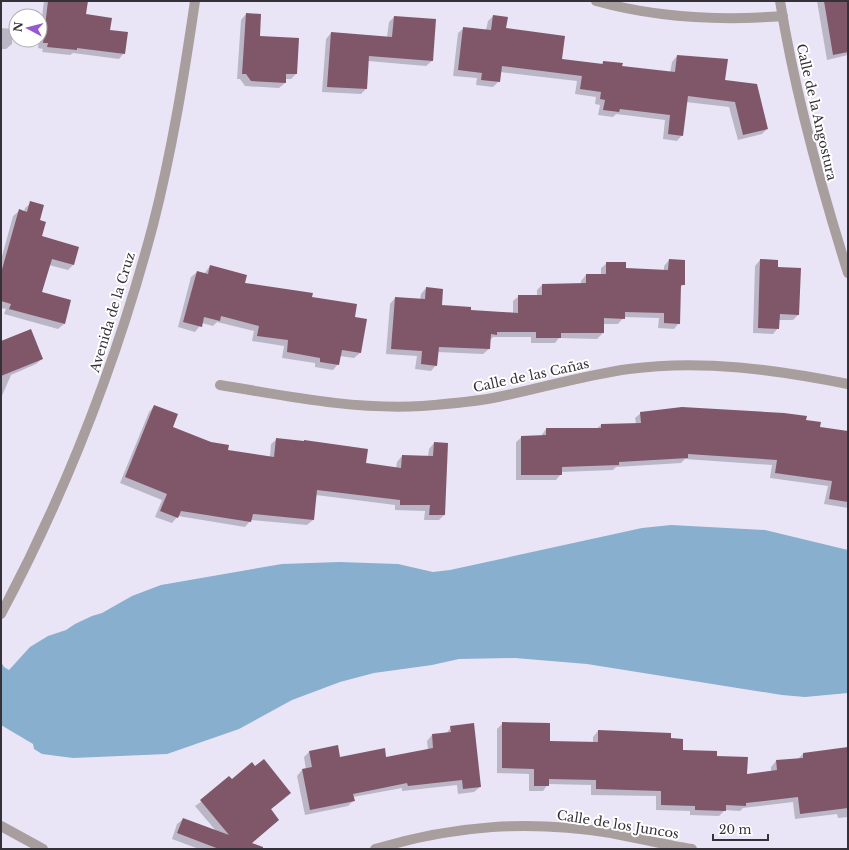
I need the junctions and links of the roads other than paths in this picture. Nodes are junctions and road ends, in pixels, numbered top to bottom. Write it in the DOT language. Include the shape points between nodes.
graph roads {
  1 [pos="195,1"];
  2 [pos="596,1"];
  3 [pos="780,1"];
  4 [pos="782,16"];
  5 [pos="848,273"];
  6 [pos="848,384"];
  7 [pos="220,385"];
  8 [pos="1,614"];
  9 [pos="1,826"];
  10 [pos="43,849"];
  11 [pos="375,849"];
  12 [pos="692,849"];
  1 -- 8 [label="street, Avenida de la Cruz" via="176,117 153,223 117,345 66,481"];
  2 -- 4 [label="street" via="669,15 742,20"];
  3 -- 4 [label="street, Calle de la Angostura"];
  4 -- 5 [label="street, Calle de la Angostura" via="803,117 824,199"];
  6 -- 7 [label="street, Calle de las Cañas" via="775,371 732,367 631,368 497,398 421,406 373,406 326,402"];
  9 -- 10 [label="street"];
  11 -- 12 [label="street, Calle de los Juncos" via="425,835 468,828 539,825 613,834"];
}
